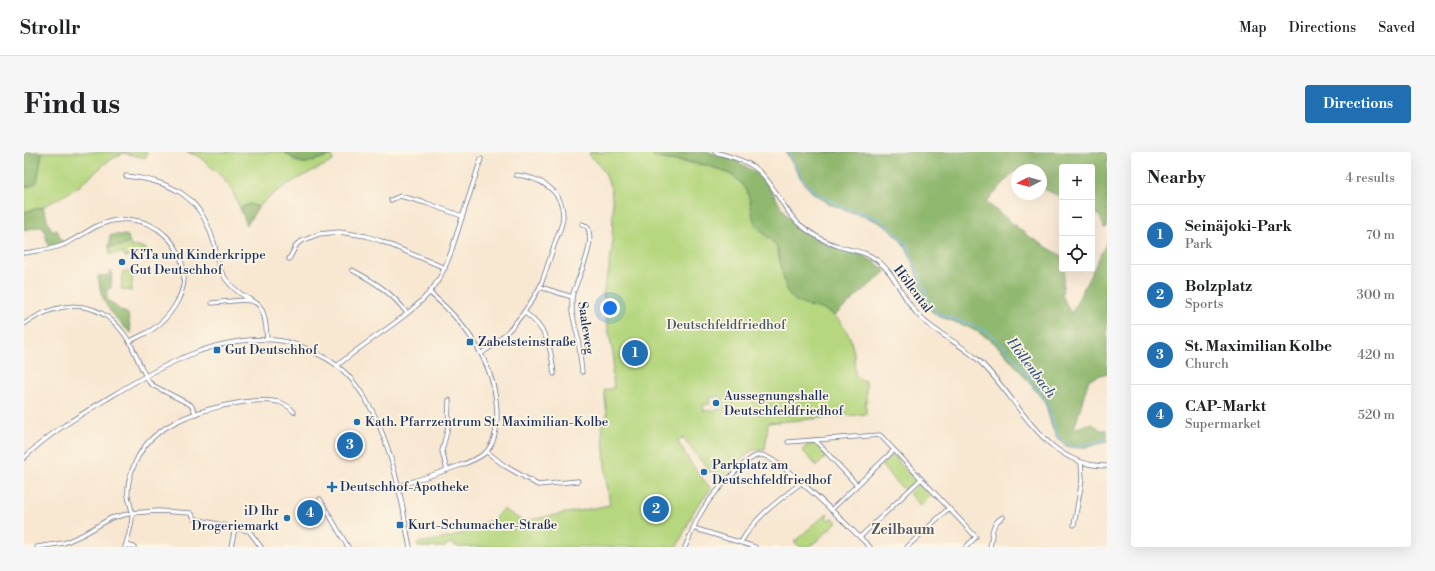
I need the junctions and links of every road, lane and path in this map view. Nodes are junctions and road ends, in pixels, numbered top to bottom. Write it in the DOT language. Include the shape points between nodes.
graph roads {
  1 [pos="715,152"];
  2 [pos="481,159"];
  3 [pos="516,175"];
  4 [pos="126,176"];
  5 [pos="391,200"];
  6 [pos="462,216"];
  7 [pos="582,224"];
  8 [pos="24,253"];
  9 [pos="289,259"];
  10 [pos="445,268"];
  11 [pos="352,270"];
  12 [pos="540,287"];
  13 [pos="429,292"];
  14 [pos="572,297"];
  15 [pos="251,300"];
  16 [pos="212,302"];
  17 [pos="524,312"];
  18 [pos="407,313"];
  19 [pos="24,324"];
  20 [pos="267,340"];
  21 [pos="129,342"];
  22 [pos="482,353"];
  23 [pos="337,366"];
  24 [pos="582,372"];
  25 [pos="554,374"];
  26 [pos="145,376"];
  27 [pos="449,400"];
  28 [pos="294,412"];
  29 [pos="196,414"];
  30 [pos="815,440"];
  31 [pos="788,442"];
  32 [pos="894,450"];
  33 [pos="487,452"];
  34 [pos="24,458"];
  35 [pos="1081,462"];
  36 [pos="1107,466"];
  37 [pos="447,470"];
  38 [pos="921,479"];
  39 [pos="578,481"];
  40 [pos="801,483"];
  41 [pos="857,485"];
  42 [pos="398,486"];
  43 [pos="320,499"];
  44 [pos="949,508"];
  45 [pos="831,510"];
  46 [pos="132,512"];
  47 [pos="1003,518"];
  48 [pos="1074,524"];
  49 [pos="235,528"];
  50 [pos="694,528"];
  51 [pos="860,537"];
  52 [pos="741,542"];
  53 [pos="126,546"];
  54 [pos="37,547"];
  55 [pos="134,547"];
  56 [pos="231,547"];
  57 [pos="261,547"];
  58 [pos="348,547"];
  59 [pos="409,547"];
  60 [pos="685,547"];
  61 [pos="755,547"];
  62 [pos="870,547"];
  63 [pos="907,547"];
  64 [pos="966,547"];
  65 [pos="990,547"];
  1 -- 35 [label="street, Höllental" via="742,161 763,174 791,215 817,237 877,260 888,271 920,318 976,357 1041,436 1065,454"];
  2 -- 6 [label="street"];
  3 -- 12 [label="street" via="532,177 546,185 557,196 562,209 562,222"];
  4 -- 15 [label="street" via="162,183 190,199 209,228 219,265 226,279 237,291"];
  5 -- 6 [label="street" via="400,196"];
  6 -- 10 [label="street"];
  7 -- 14 [label="street" via="589,229 589,244"];
  8 -- 21 [label="street" via="52,249 78,238 95,227 129,219 142,221 164,233 179,253 184,280 182,291 176,304 160,324"];
  9 -- 10 [label="street" via="297,244 302,241 319,234 339,232 381,241"];
  10 -- 13 [label="street"];
  11 -- 18 [label="street" via="383,288"];
  12 -- 14 [label="street, Saaleweg"];
  12 -- 17 [label="street"];
  13 -- 18 [label="street"];
  13 -- 22 [label="street" via="456,316"];
  14 -- 24 [label="street, Saaleweg" via="573,320"];
  15 -- 16 [label="street"];
  15 -- 20 [label="street" via="264,312"];
  17 -- 22 [label="street" via="507,332"];
  17 -- 25 [label="street" via="535,321 548,340"];
  18 -- 23 [label="street"];
  19 -- 21 [label="street" via="52,310 81,306 97,310 113,320"];
  20 -- 23 [label="street" via="297,345"];
  20 -- 26 [label="street" via="215,346"];
  21 -- 26 [label="street"];
  22 -- 33 [label="street" via="493,381 497,411 496,431"];
  23 -- 42 [label="street" via="357,385 369,406 384,439"];
  26 -- 29 [label="street" via="154,386 191,405"];
  26 -- 34 [label="street" via="62,426"];
  27 -- 37 [label="street" via="448,426 442,451"];
  28 -- 29 [label="street" via="280,402 263,400 227,405"];
  29 -- 46 [label="street" via="172,424 140,452 129,481 128,495"];
  30 -- 31 [label="street"];
  30 -- 32 [label="street" via="880,435"];
  30 -- 41 [label="street"];
  32 -- 38 [label="street"];
  32 -- 41 [label="street"];
  33 -- 37 [label="street"];
  33 -- 39 [label="street" via="538,485"];
  35 -- 36 [label="street, Höllental"];
  35 -- 48 [label="street" via="1082,480"];
  37 -- 42 [label="street"];
  38 -- 44 [label="street"];
  38 -- 51 [label="street"];
  40 -- 45 [label="street"];
  40 -- 50 [label="street" via="783,467 762,455 756,456 719,488 702,511"];
  40 -- 52 [label="street" via="760,516"];
  41 -- 45 [label="street"];
  42 -- 59 [label="street"];
  43 -- 58 [label="street"];
  44 -- 63 [label="street"];
  44 -- 64 [label="street" via="976,537"];
  45 -- 51 [label="street"];
  46 -- 49 [label="street" via="191,513 195,519"];
  46 -- 53 [label="street"];
  46 -- 54 [label="street" via="111,518 64,543"];
  47 -- 65 [label="street" via="993,526"];
  49 -- 56 [label="street"];
  49 -- 57 [label="street" via="249,531"];
  50 -- 52 [label="street"];
  50 -- 60 [label="street"];
  51 -- 62 [label="street"];
  52 -- 61 [label="street"];
  53 -- 55 [label="street"];
}
